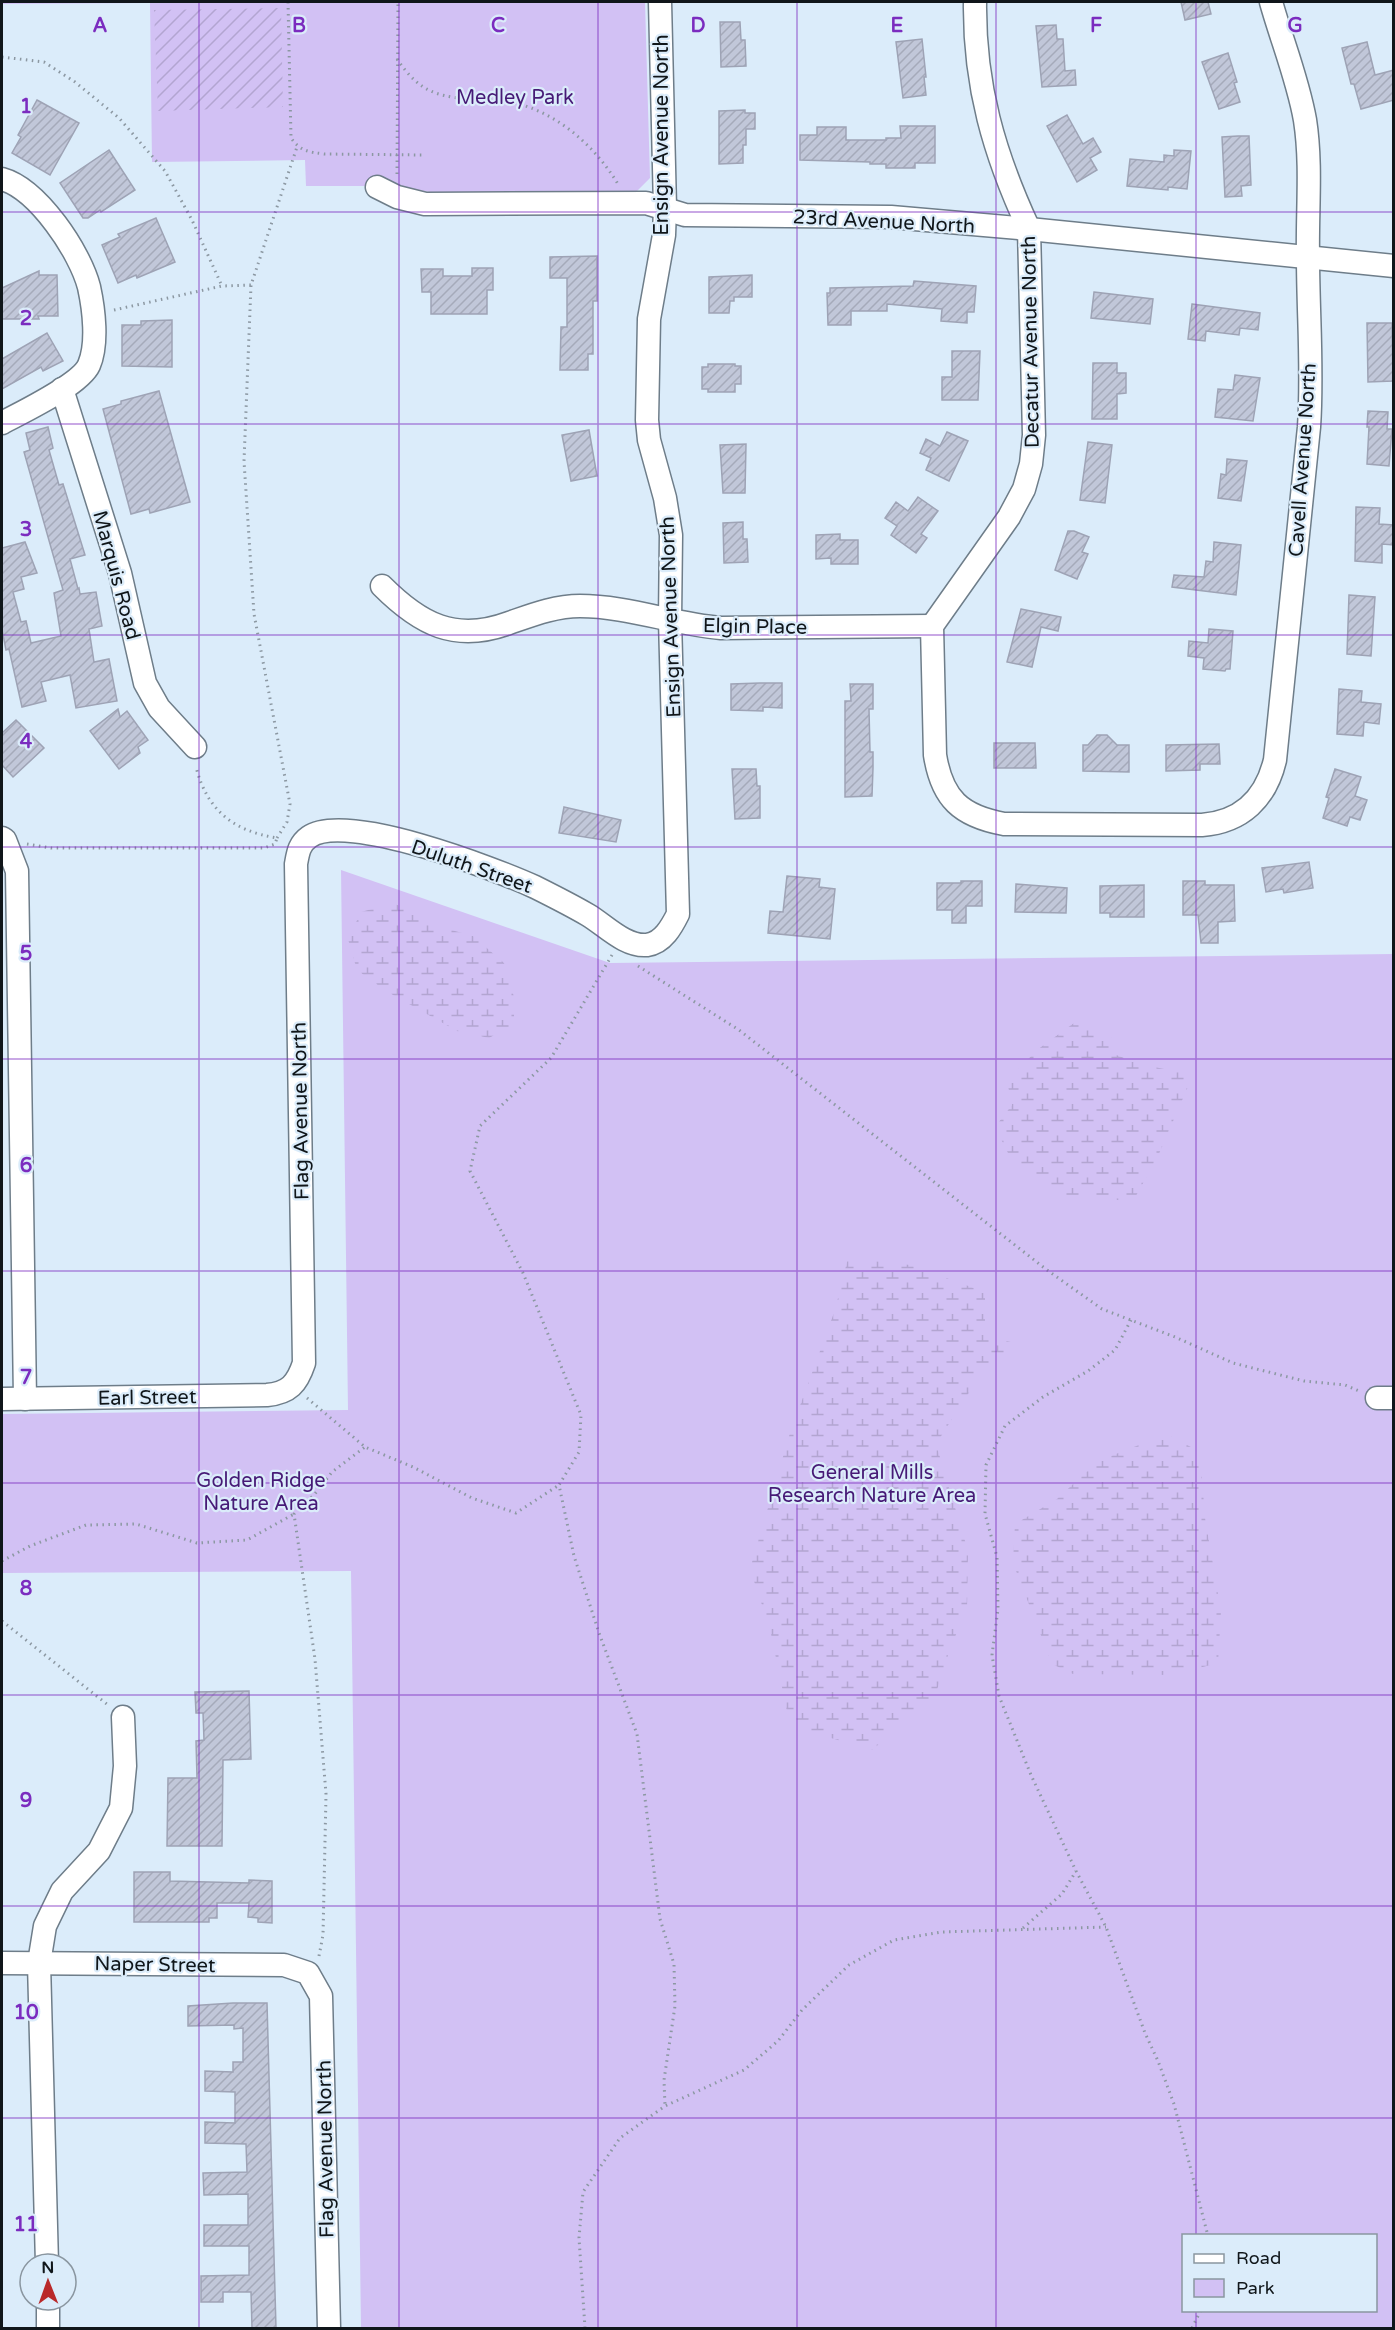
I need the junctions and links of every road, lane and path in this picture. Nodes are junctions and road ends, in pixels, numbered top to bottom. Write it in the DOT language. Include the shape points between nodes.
graph roads {
  1 [pos="288,2"];
  2 [pos="398,2"];
  3 [pos="660,2"];
  4 [pos="975,2"];
  5 [pos="1271,2"];
  6 [pos="2,57"];
  7 [pos="397,59"];
  8 [pos="297,147"];
  9 [pos="425,155"];
  10 [pos="396,156"];
  11 [pos="2,179"];
  12 [pos="387,192"];
  13 [pos="621,203"];
  14 [pos="665,208"];
  15 [pos="1029,229"];
  16 [pos="1308,258"];
  17 [pos="1394,266"];
  18 [pos="251,285"];
  19 [pos="222,286"];
  20 [pos="93,314"];
  21 [pos="62,389"];
  22 [pos="2,423"];
  23 [pos="382,586"];
  24 [pos="670,620"];
  25 [pos="932,626"];
  26 [pos="195,747"];
  27 [pos="309,836"];
  28 [pos="277,838"];
  29 [pos="3,839"];
  30 [pos="614,943"];
  31 [pos="634,964"];
  32 [pos="1131,1320"];
  33 [pos="300,1389"];
  34 [pos="1385,1398"];
  35 [pos="2,1399"];
  36 [pos="25,1399"];
  37 [pos="365,1447"];
  38 [pos="559,1485"];
  39 [pos="294,1514"];
  40 [pos="2,1561"];
  41 [pos="2,1621"];
  42 [pos="123,1717"];
  43 [pos="1076,1871"];
  44 [pos="1106,1927"];
  45 [pos="1022,1929"];
  46 [pos="2,1963"];
  47 [pos="39,1963"];
  48 [pos="308,1973"];
  49 [pos="665,2106"];
  50 [pos="1208,2234"];
  51 [pos="47,2252"];
  52 [pos="48,2312"];
  53 [pos="1201,2312"];
  54 [pos="48,2328"];
  55 [pos="329,2328"];
  56 [pos="585,2328"];
  57 [pos="1192,2328"];
  1 -- 8 [label="path" via="291,138"];
  2 -- 7 [label="path"];
  3 -- 14 [label="street, Ensign Avenue North"];
  4 -- 15 [label="street, Decatur Avenue North" via="982,93 996,145"];
  5 -- 16 [label="street, Cavell Avenue North" via="1305,120"];
  6 -- 19 [label="path" via="44,62 119,118 165,171"];
  7 -- 10 [label="path"];
  7 -- 13 [label="path" via="418,85 433,92 509,101 530,107 570,130 608,168 620,188"];
  8 -- 10 [label="path" via="324,154"];
  8 -- 18 [label="path"];
  9 -- 10 [label="path"];
  10 -- 12 [label="path"];
  11 -- 20 [label="street" via="31,196 56,225 79,263"];
  12 -- 13 [label="street, 23rd Avenue North" via="424,204"];
  13 -- 14 [label="street, 23rd Avenue North"];
  14 -- 15 [label="street, 23rd Avenue North" via="685,214 891,217"];
  14 -- 24 [label="street, Ensign Avenue North" via="649,319 647,420 669,518"];
  15 -- 16 [label="street, 23rd Avenue North"];
  15 -- 25 [label="street, Decatur Avenue North" via="1034,435 1031,464 1024,489 1009,517"];
  16 -- 17 [label="street, 23rd Avenue North"];
  16 -- 25 [label="street, Cavell Avenue North" via="1311,389 1275,760 1271,777 1249,807 1219,824 1202,825 1004,824 981,820 966,812 954,801 938,774 934,755"];
  18 -- 19 [label="path"];
  18 -- 28 [label="path" via="244,461 254,614 290,804 287,822"];
  19 -- 20 [label="path"];
  20 -- 21 [label="street" via="94,350 88,367"];
  21 -- 22 [label="street"];
  21 -- 26 [label="street, Marquis Road" via="120,573 145,682 159,708"];
  23 -- 24 [label="street, Elgin Place" via="427,622 469,632 488,630 542,611 579,606"];
  24 -- 25 [label="street, Elgin Place" via="721,628"];
  24 -- 30 [label="street, Ensign Avenue North" via="678,914 670,930 658,941 647,945"];
  26 -- 28 [label="path" via="196,769 211,802 230,823"];
  27 -- 30 [label="street, Duluth Street" via="331,830 358,832 421,845 480,864 590,916"];
  27 -- 33 [label="street, Flag Avenue North" via="298,848 296,864 304,1363"];
  28 -- 29 [label="path" via="275,844 264,848 51,848"];
  29 -- 36 [label="street" via="17,871"];
  30 -- 38 [label="path" via="613,953 551,1058 480,1126 470,1171 523,1273 581,1415 579,1452"];
  31 -- 32 [label="path" via="739,1030 1047,1270 1102,1309"];
  32 -- 34 [label="path" via="1233,1363 1305,1381 1345,1385"];
  32 -- 43 [label="path" via="1115,1350 1005,1426 986,1465 985,1514 997,1557 998,1609 992,1655 999,1696"];
  33 -- 36 [label="street, Earl Street" via="267,1395"];
  33 -- 37 [label="path"];
  35 -- 36 [label="street, Earl Street"];
  37 -- 38 [label="path" via="472,1498 516,1513"];
  37 -- 39 [label="path" via="332,1472"];
  38 -- 49 [label="path" via="574,1556 637,1734 660,1918 674,1964 675,2006 664,2080"];
  39 -- 40 [label="path" via="247,1540 197,1544 136,1524 86,1525"];
  39 -- 48 [label="path" via="315,1659 326,1794 323,1935 321,1954"];
  41 -- 42 [label="path"];
  42 -- 47 [label="street" via="125,1766 121,1808 99,1851 62,1891 45,1926"];
  43 -- 44 [label="path"];
  43 -- 45 [label="path" via="1062,1894"];
  44 -- 45 [label="path"];
  44 -- 50 [label="path" via="1174,2104"];
  45 -- 49 [label="path" via="942,1932 894,1940 849,1965 801,2010 778,2041 744,2070"];
  46 -- 47 [label="street, Naper Street"];
  47 -- 48 [label="street, Naper Street" via="284,1965"];
  47 -- 51 [label="street"];
  48 -- 55 [label="street, Flag Avenue North" via="321,1996"];
  49 -- 56 [label="path" via="620,2138 583,2192 579,2238"];
  52 -- 54 [label="street"];
  53 -- 57 [label="path"];
}
